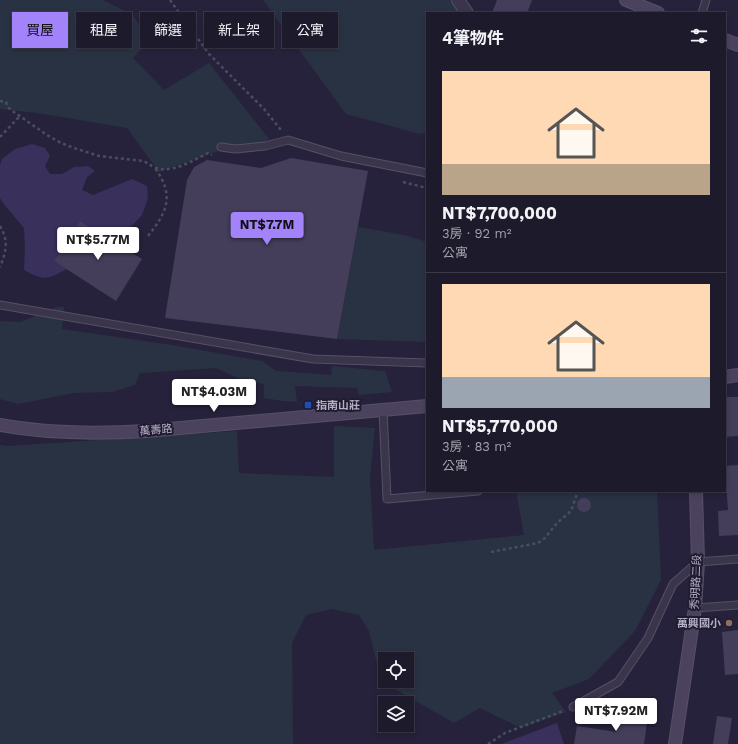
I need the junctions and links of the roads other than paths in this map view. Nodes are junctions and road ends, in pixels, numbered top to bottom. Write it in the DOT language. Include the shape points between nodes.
graph roads {
  1 [pos="458,0"];
  2 [pos="626,0"];
  3 [pos="706,0"];
  4 [pos="466,12"];
  5 [pos="656,12"];
  6 [pos="702,12"];
  7 [pos="726,40"];
  8 [pos="738,45"];
  9 [pos="221,147"];
  10 [pos="426,173"];
  11 [pos="0,306"];
  12 [pos="426,363"];
  13 [pos="738,374"];
  14 [pos="726,377"];
  15 [pos="426,406"];
  16 [pos="383,410"];
  17 [pos="0,425"];
  18 [pos="467,492"];
  19 [pos="696,492"];
  20 [pos="738,559"];
  21 [pos="698,562"];
  22 [pos="738,604"];
  23 [pos="695,608"];
  24 [pos="573,707"];
  25 [pos="675,744"];
  1 -- 4 [label="street"];
  2 -- 5 [label="street"];
  3 -- 6 [label="lane"];
  7 -- 8 [label="street"];
  9 -- 10 [label="lane" via="235,150 288,140 341,156"];
  11 -- 12 [label="lane" via="313,359"];
  13 -- 14 [label="street"];
  15 -- 16 [label="street, 萬壽路"];
  16 -- 17 [label="street, 萬壽路" via="111,433 56,432"];
  16 -- 18 [label="lane" via="387,499"];
  19 -- 21 [label="street, 秀明路二段"];
  20 -- 21 [label="lane"];
  21 -- 23 [label="street, 秀明路二段"];
  21 -- 24 [label="lane" via="673,584 648,638 618,682"];
  22 -- 23 [label="lane"];
  23 -- 25 [label="street, 秀明路二段"];
}
